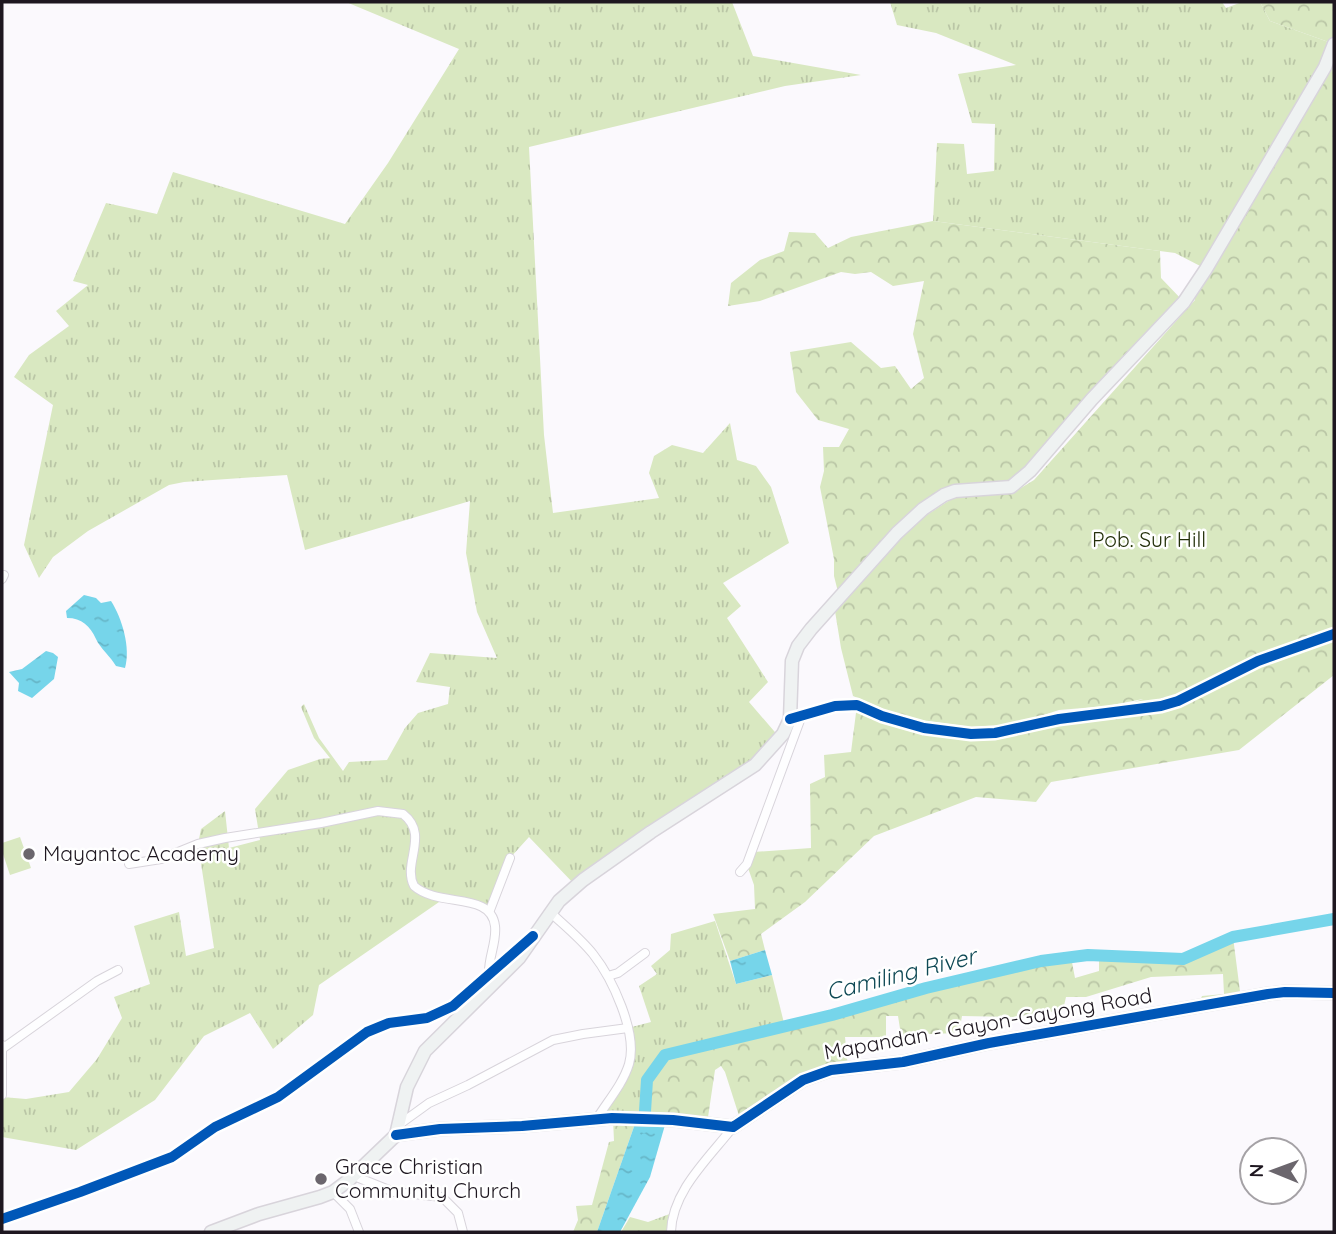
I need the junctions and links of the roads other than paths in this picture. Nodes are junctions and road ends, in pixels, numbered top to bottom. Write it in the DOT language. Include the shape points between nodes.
graph roads {
  1 [pos="1334,44"];
  2 [pos="1334,634"];
  3 [pos="796,717"];
  4 [pos="510,858"];
  5 [pos="129,864"];
  6 [pos="740,872"];
  7 [pos="490,910"];
  8 [pos="551,912"];
  9 [pos="533,936"];
  10 [pos="645,953"];
  11 [pos="118,970"];
  12 [pos="489,974"];
  13 [pos="608,976"];
  14 [pos="1334,993"];
  15 [pos="628,1028"];
  16 [pos="2,1047"];
  17 [pos="2,1096"];
  18 [pos="596,1120"];
  19 [pos="733,1127"];
  20 [pos="398,1129"];
  21 [pos="354,1176"];
  22 [pos="333,1192"];
  23 [pos="2,1219"];
  24 [pos="211,1232"];
  25 [pos="359,1232"];
  26 [pos="463,1232"];
  27 [pos="671,1232"];
  1 -- 3 [label="main road" via="1184,302 1016,484 944,495 897,533 798,646 790,670"];
  2 -- 3 [label="street" via="1258,661 1169,703 995,733 933,730 846,704"];
  3 -- 6 [label="street" via="747,864"];
  3 -- 8 [label="main road" via="756,764 583,880"];
  4 -- 7 [label="street"];
  5 -- 7 [label="street" via="161,859 225,838 394,812 413,824 415,852 410,871 414,886 430,897"];
  7 -- 12 [label="street" via="496,934"];
  8 -- 9 [label="main road"];
  8 -- 13 [label="street"];
  9 -- 12 [label="street"];
  9 -- 20 [label="main road" via="519,958 425,1051 407,1087"];
  10 -- 13 [label="street"];
  11 -- 16 [label="street"];
  12 -- 23 [label="street" via="437,1014 367,1032 278,1097 215,1127 172,1157"];
  13 -- 15 [label="street"];
  14 -- 19 [label="main road, Mapandan - Gayon-Gayong Road" via="1268,994 903,1062 831,1070 803,1080"];
  15 -- 18 [label="street" via="629,1064"];
  15 -- 20 [label="street" via="546,1043 429,1103"];
  16 -- 17 [label="street"];
  18 -- 19 [label="main road"];
  18 -- 20 [label="main road"];
  19 -- 27 [label="street" via="690,1182"];
  20 -- 21 [label="main road"];
  21 -- 22 [label="main road"];
  21 -- 26 [label="street" via="394,1192 442,1197 458,1213"];
  22 -- 24 [label="main road"];
  22 -- 25 [label="street" via="350,1209"];
}
